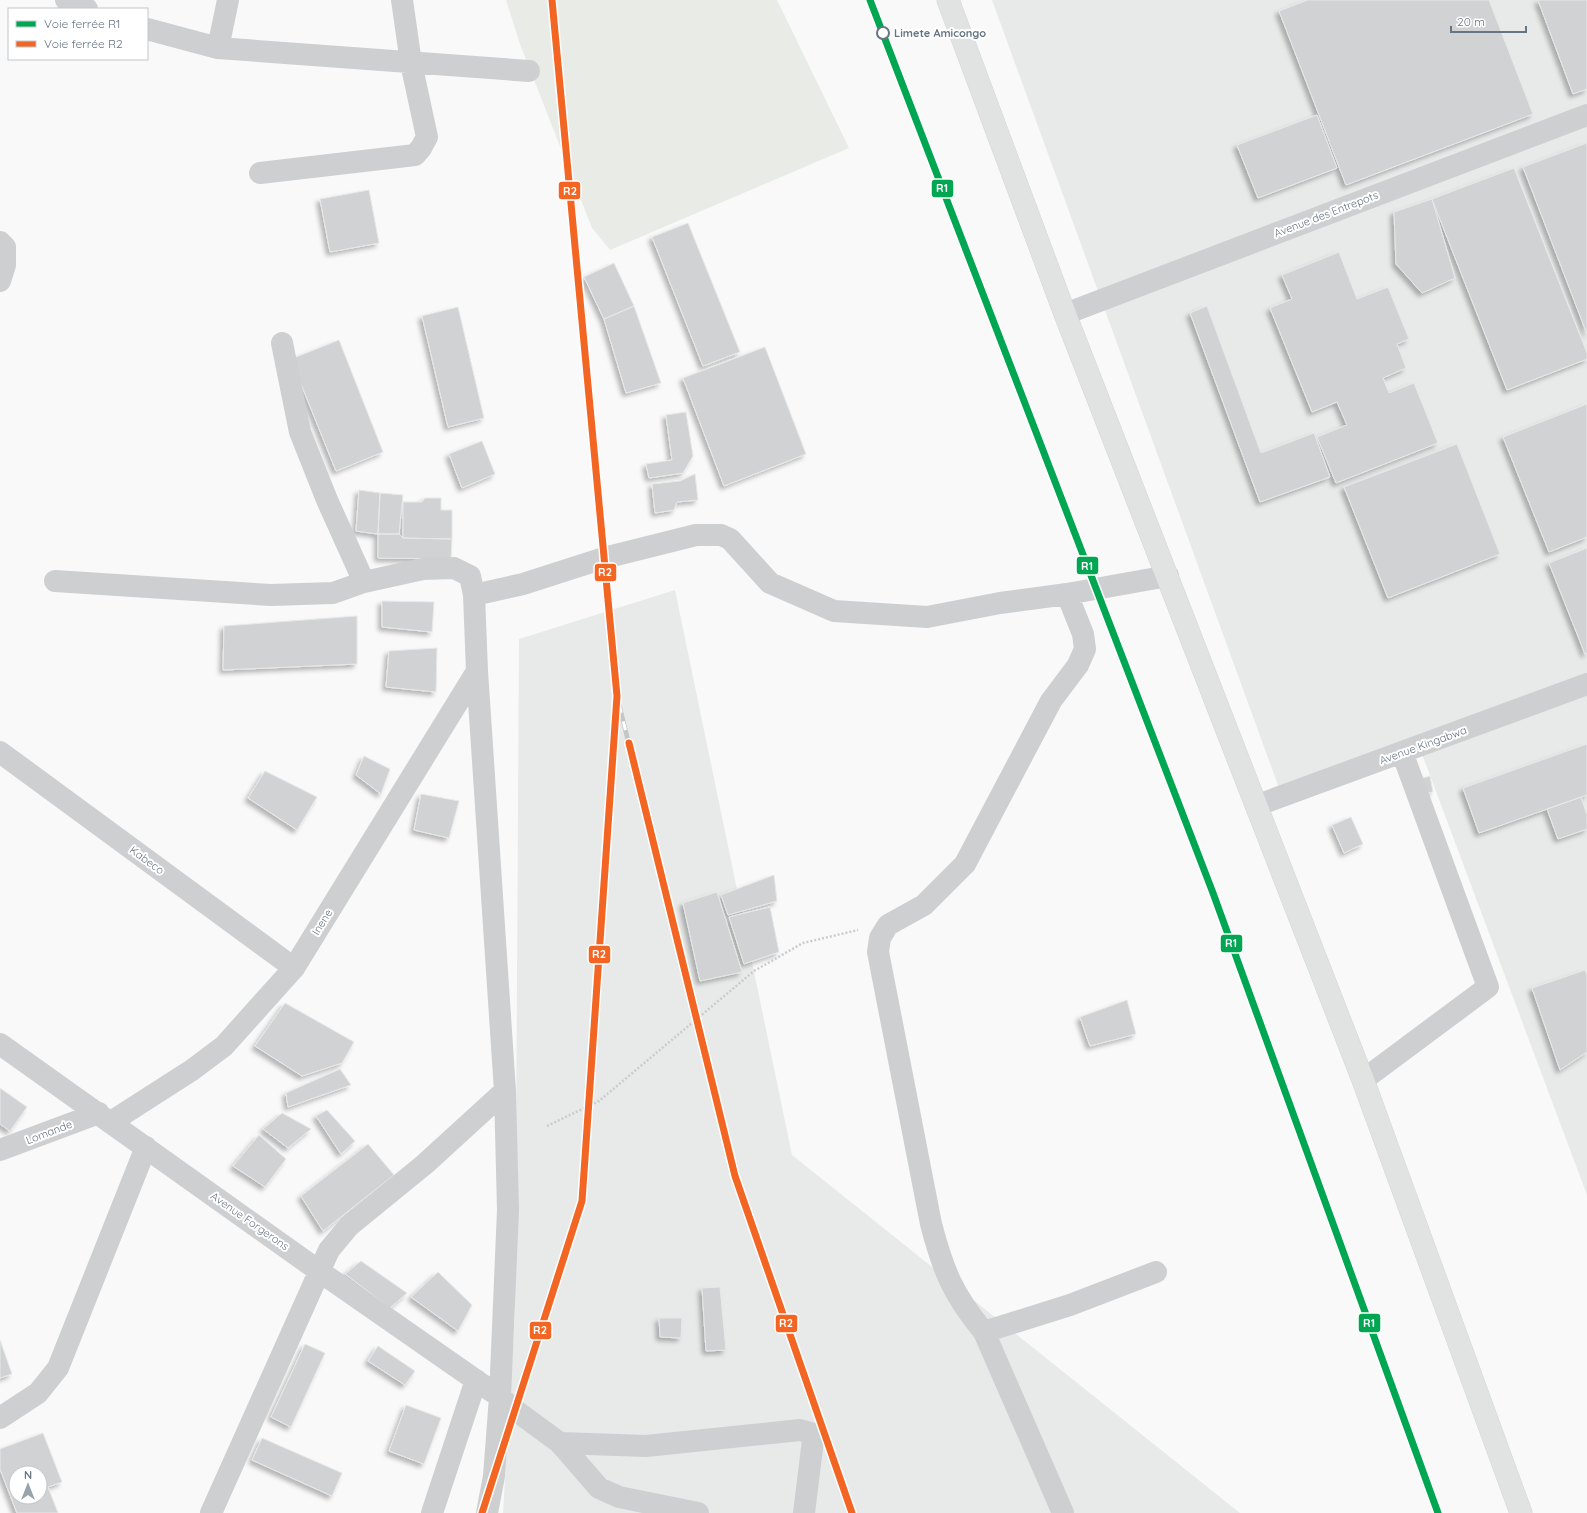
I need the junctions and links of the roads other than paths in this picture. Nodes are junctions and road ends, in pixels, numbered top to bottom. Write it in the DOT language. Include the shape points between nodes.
graph roads {
  1 [pos="66,0"];
  2 [pos="228,0"];
  3 [pos="402,0"];
  4 [pos="948,0"];
  5 [pos="85,8"];
  6 [pos="148,29"];
  7 [pos="218,48"];
  8 [pos="411,63"];
  9 [pos="529,71"];
  10 [pos="1587,115"];
  11 [pos="260,173"];
  12 [pos="0,242"];
  13 [pos="0,281"];
  14 [pos="1066,314"];
  15 [pos="282,343"];
  16 [pos="1168,576"];
  17 [pos="55,581"];
  18 [pos="364,582"];
  19 [pos="1067,594"];
  20 [pos="474,595"];
  21 [pos="477,671"];
  22 [pos="1587,684"];
  23 [pos="0,752"];
  24 [pos="1402,752"];
  25 [pos="1258,805"];
  26 [pos="294,968"];
  27 [pos="0,1044"];
  28 [pos="1364,1080"];
  29 [pos="505,1091"];
  30 [pos="105,1118"];
  31 [pos="146,1148"];
  32 [pos="0,1150"];
  33 [pos="319,1271"];
  34 [pos="1156,1272"];
  35 [pos="984,1332"];
  36 [pos="476,1380"];
  37 [pos="500,1396"];
  38 [pos="0,1418"];
  39 [pos="560,1443"];
  40 [pos="211,1513"];
  41 [pos="432,1513"];
  42 [pos="487,1513"];
  43 [pos="698,1513"];
  44 [pos="804,1513"];
  45 [pos="1063,1513"];
  46 [pos="1521,1513"];
  1 -- 5 [label="street"];
  2 -- 7 [label="street"];
  3 -- 8 [label="street"];
  4 -- 14 [label="main road"];
  6 -- 7 [label="street"];
  7 -- 8 [label="street"];
  8 -- 9 [label="street"];
  8 -- 11 [label="street" via="427,137 415,155"];
  10 -- 14 [label="street, Avenue des Entrepots"];
  12 -- 13 [label="street" via="5,247 5,265"];
  14 -- 16 [label="main road"];
  15 -- 18 [label="street" via="300,432"];
  16 -- 19 [label="street"];
  16 -- 25 [label="main road"];
  17 -- 18 [label="street" via="271,595 333,593"];
  18 -- 20 [label="street" via="423,568 454,568 470,576"];
  19 -- 20 [label="street" via="927,617 834,611 770,583 730,539 721,535 696,535 604,558 523,584"];
  19 -- 35 [label="street" via="1083,634 1084,649 1078,665 1051,701 965,864 924,905 888,925 880,938 878,952 930,1224 948,1279 967,1312"];
  20 -- 21 [label="street"];
  21 -- 26 [label="street, Inene"];
  21 -- 29 [label="street"];
  22 -- 24 [label="street, Avenue Kingabwa"];
  23 -- 26 [label="street, Kabeco"];
  24 -- 25 [label="street, Avenue Kingabwa"];
  24 -- 28 [label="street" via="1488,988"];
  25 -- 28 [label="main road"];
  26 -- 30 [label="street, Inene" via="224,1046 192,1070"];
  27 -- 30 [label="street, Avenue Forgerons"];
  28 -- 46 [label="main road"];
  29 -- 33 [label="street" via="425,1164 349,1226 329,1250"];
  29 -- 37 [label="street" via="508,1210"];
  30 -- 31 [label="street, Avenue Forgerons"];
  30 -- 32 [label="street, Lomande"];
  31 -- 33 [label="street, Avenue Forgerons"];
  31 -- 38 [label="street" via="58,1368 38,1393"];
  33 -- 36 [label="street, Avenue Forgerons"];
  33 -- 40 [label="street"];
  34 -- 35 [label="street" via="1070,1305"];
  35 -- 45 [label="street"];
  36 -- 37 [label="street, Avenue Forgerons"];
  36 -- 41 [label="street"];
  37 -- 39 [label="street, Avenue Forgerons"];
  37 -- 42 [label="street" via="494,1476"];
  39 -- 43 [label="street, Avenue Forgerons" via="599,1488 619,1497"];
  39 -- 44 [label="street" via="646,1446 800,1430 811,1433 813,1440"];
}
